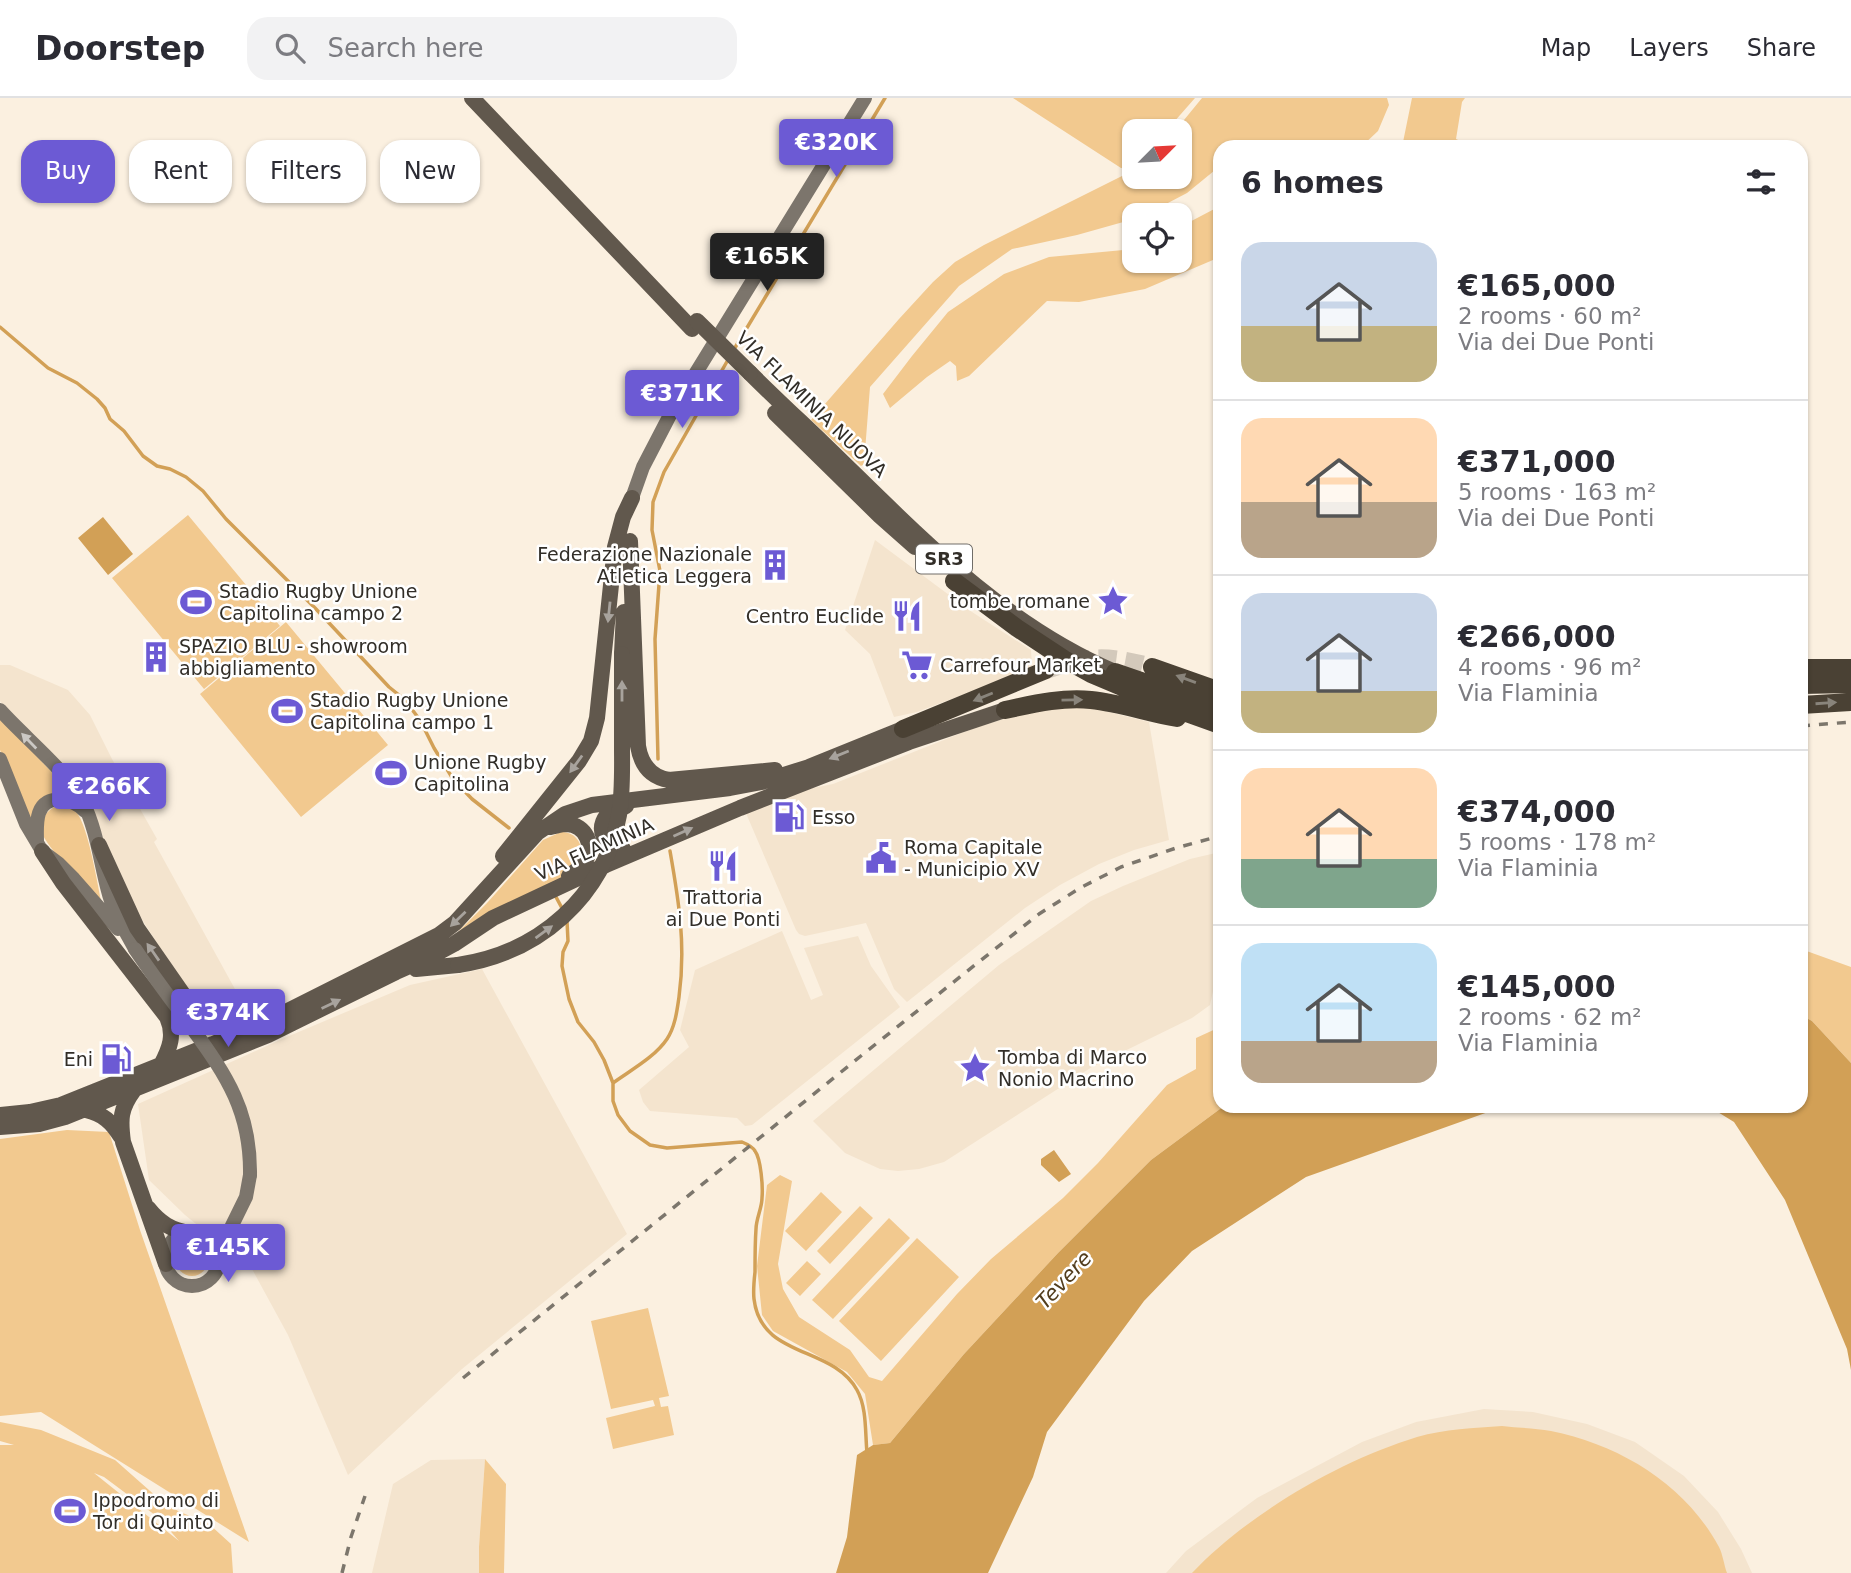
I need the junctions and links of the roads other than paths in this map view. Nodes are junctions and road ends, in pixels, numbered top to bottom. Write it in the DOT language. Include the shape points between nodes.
graph roads {
  1 [pos="472,98"];
  2 [pos="481,98"];
  3 [pos="865,98"];
  4 [pos="695,325"];
  5 [pos="747,377"];
  6 [pos="632,498"];
  7 [pos="630,541"];
  8 [pos="954,581"];
  9 [pos="1152,667"];
  10 [pos="1808,668"];
  11 [pos="1851,668"];
  12 [pos="1046,670"];
  13 [pos="1115,672"];
  14 [pos="1851,684"];
  15 [pos="1808,685"];
  16 [pos="1213,689"];
  17 [pos="599,701"];
  18 [pos="1851,702"];
  19 [pos="1808,705"];
  20 [pos="1005,709"];
  21 [pos="0,710"];
  22 [pos="1213,717"];
  23 [pos="1213,718"];
  24 [pos="1213,719"];
  25 [pos="902,729"];
  26 [pos="638,746"];
  27 [pos="0,759"];
  28 [pos="809,767"];
  29 [pos="645,799"];
  30 [pos="86,811"];
  31 [pos="537,833"];
  32 [pos="99,845"];
  33 [pos="40,847"];
  34 [pos="648,848"];
  35 [pos="486,889"];
  36 [pos="554,889"];
  37 [pos="135,949"];
  38 [pos="396,972"];
  39 [pos="258,1025"];
  40 [pos="161,1065"];
  41 [pos="134,1090"];
  42 [pos="86,1110"];
  43 [pos="0,1115"];
  44 [pos="0,1127"];
  45 [pos="123,1142"];
  46 [pos="144,1203"];
  47 [pos="236,1218"];
  48 [pos="194,1233"];
  49 [pos="218,1254"];
  50 [pos="166,1264"];
  1 -- 4 [label="main road, VIA FLAMINIA NUOVA / SR3"];
  2 -- 4 [label="main road, VIA FLAMINIA NUOVA / SR3"];
  3 -- 6 [label="street" via="665,425"];
  4 -- 5 [label="main road, VIA FLAMINIA NUOVA / SR3, bridge"];
  5 -- 8 [label="main road, VIA FLAMINIA NUOVA / SR3" via="880,516"];
  5 -- 13 [label="main road, VIA FLAMINIA NUOVA / SR3" via="954,567 1044,635"];
  6 -- 7 [label="main road"];
  6 -- 17 [label="main road, one-way" via="615,547"];
  7 -- 26 [label="main road"];
  38 -- 7 [label="main road, one-way, bridge" via="500,955 536,937 574,906 602,865 621,798 622,654"];
  8 -- 23 [label="highway, SR3" via="1017,628 1091,674 1167,706"];
  16 -- 9 [label="highway, one-way"];
  10 -- 11 [label="highway"];
  12 -- 25 [label="highway, one-way"];
  13 -- 22 [label="highway, SR3"];
  14 -- 15 [label="highway"];
  17 -- 26 [label="main road"];
  17 -- 35 [label="main road, one-way" via="586,750 499,861"];
  19 -- 18 [label="highway, one-way"];
  20 -- 24 [label="highway, one-way" via="1082,699 1159,715"];
  34 -- 20 [label="main road, VIA FLAMINIA, one-way" via="909,742"];
  30 -- 21 [label="street, one-way" via="60,772"];
  25 -- 28 [label="main road, VIA FLAMINIA, one-way"];
  26 -- 28 [label="main road" via="644,765 664,780"];
  27 -- 33 [label="street"];
  28 -- 29 [label="main road, VIA FLAMINIA" via="752,784"];
  29 -- 31 [label="main road, VIA FLAMINIA" via="584,807"];
  29 -- 34 [label="main road" via="611,812 601,827 606,841 616,848"];
  30 -- 32 [label="street"];
  30 -- 33 [label="street" via="68,800 47,802 38,817"];
  31 -- 35 [label="main road, VIA FLAMINIA"];
  31 -- 36 [label="main road" via="569,824 588,840 584,863"];
  32 -- 37 [label="street" via="113,907"];
  39 -- 32 [label="main road, one-way" via="220,1026 194,1010 137,928"];
  33 -- 37 [label="street"];
  33 -- 40 [label="main road" via="167,1017 171,1043"];
  34 -- 36 [label="main road, VIA FLAMINIA"];
  35 -- 39 [label="main road, VIA FLAMINIA, one-way" via="439,935"];
  36 -- 38 [label="main road, VIA FLAMINIA"];
  37 -- 47 [label="street, bridge" via="228,1081 245,1123 250,1175"];
  41 -- 38 [label="main road, VIA FLAMINIA, one-way" via="268,1035"];
  39 -- 40 [label="main road, VIA FLAMINIA"];
  40 -- 43 [label="main road, VIA FLAMINIA" via="61,1105"];
  41 -- 42 [label="main road, VIA FLAMINIA"];
  41 -- 45 [label="main road" via="122,1111"];
  42 -- 44 [label="main road, VIA FLAMINIA" via="48,1122"];
  42 -- 45 [label="main road" via="108,1120"];
  45 -- 46 [label="main road"];
  46 -- 48 [label="main road" via="165,1225"];
  46 -- 50 [label="main road"];
  47 -- 48 [label="street" via="222,1228"];
  47 -- 49 [label="street"];
  48 -- 49 [label="street" via="213,1243"];
  48 -- 50 [label="street" via="172,1241"];
  49 -- 50 [label="street" via="215,1272 197,1286 178,1282"];
}
